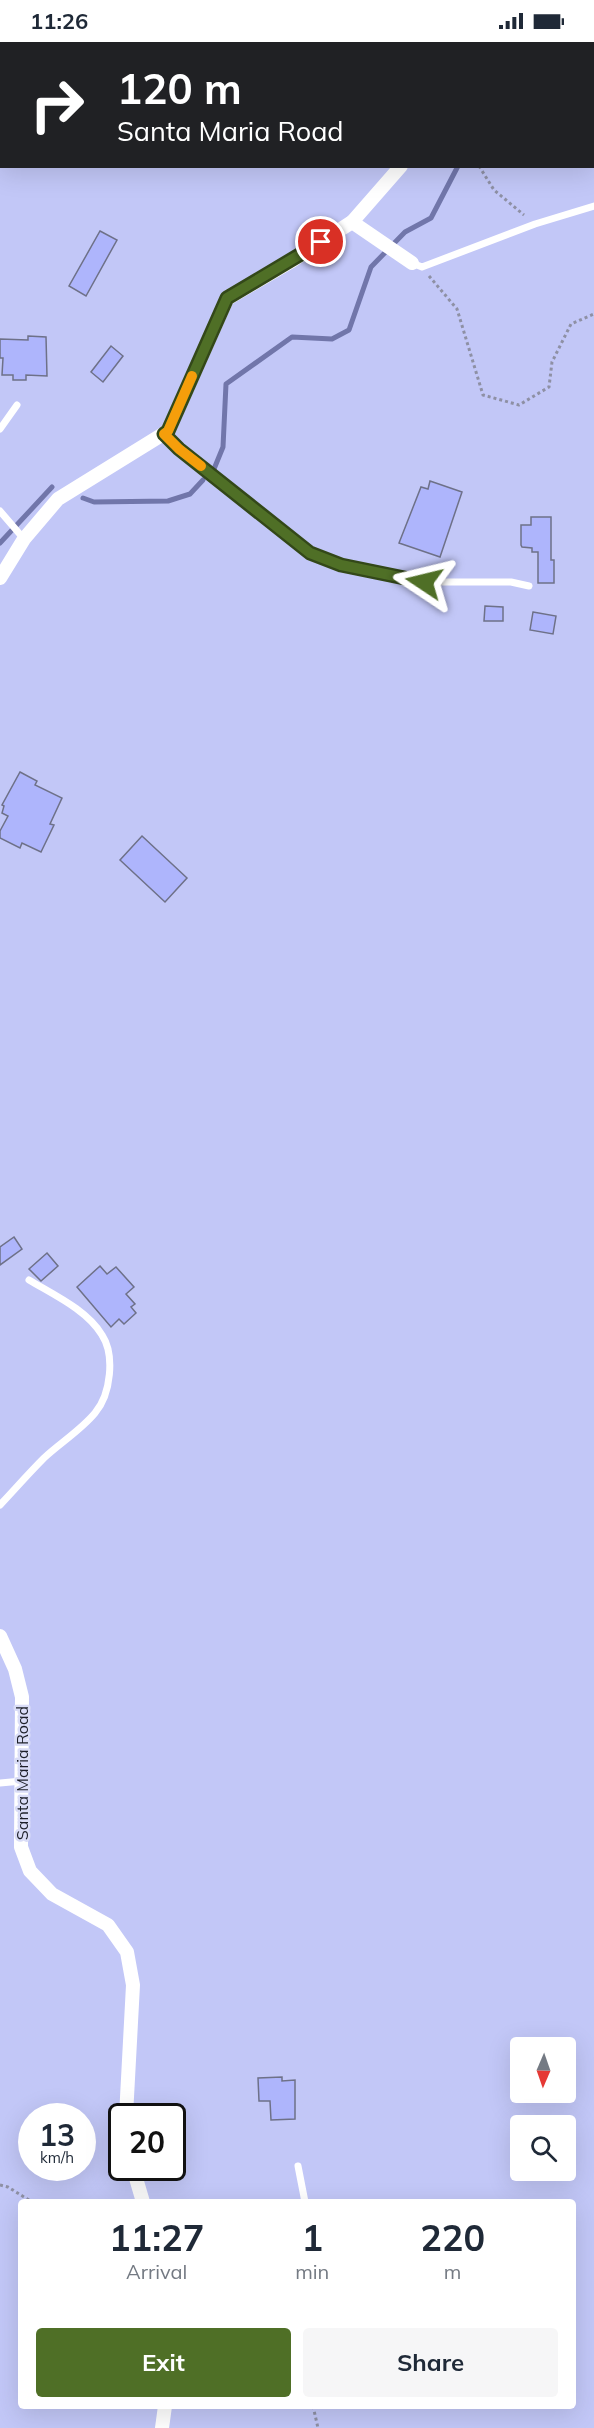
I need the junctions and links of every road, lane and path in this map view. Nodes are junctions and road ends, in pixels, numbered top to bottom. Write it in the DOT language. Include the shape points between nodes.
graph roads {
  1 [pos="399,168"];
  2 [pos="480,168"];
  3 [pos="594,206"];
  4 [pos="352,222"];
  5 [pos="535,224"];
  6 [pos="417,265"];
  7 [pos="594,314"];
  8 [pos="17,405"];
  9 [pos="0,429"];
  10 [pos="164,434"];
  11 [pos="0,511"];
  12 [pos="22,537"];
  13 [pos="0,578"];
  14 [pos="529,586"];
  15 [pos="29,1281"];
  16 [pos="0,1505"];
  17 [pos="0,1636"];
  18 [pos="5,1656"];
  19 [pos="22,1781"];
  20 [pos="0,1783"];
  21 [pos="127,2103"];
  22 [pos="298,2166"];
  23 [pos="137,2181"];
  24 [pos="0,2185"];
  25 [pos="27,2199"];
  26 [pos="142,2199"];
  27 [pos="304,2199"];
  28 [pos="165,2409"];
  29 [pos="314,2409"];
  30 [pos="162,2428"];
  31 [pos="318,2428"];
  1 -- 4 [label="street"];
  2 -- 5 [label="path" via="494,190"];
  3 -- 5 [label="lane"];
  4 -- 6 [label="street"];
  4 -- 10 [label="street" via="227,298"];
  5 -- 6 [label="lane"];
  6 -- 7 [label="path" via="458,309 483,395 519,405 549,387 552,362 571,324"];
  8 -- 9 [label="lane"];
  10 -- 12 [label="street" via="58,499"];
  10 -- 14 [label="lane" via="310,553 341,565 424,582 511,582"];
  11 -- 12 [label="lane"];
  12 -- 13 [label="street"];
  15 -- 16 [label="lane" via="79,1311 102,1334 111,1368 97,1412 44,1458"];
  17 -- 18 [label="street, Santa Maria Road"];
  18 -- 19 [label="street, Santa Maria Road" via="22,1697"];
  19 -- 20 [label="lane"];
  19 -- 21 [label="street, Santa Maria Road" via="21,1847 30,1871 52,1894 108,1925 127,1952 133,1985"];
  22 -- 27 [label="lane"];
  23 -- 26 [label="street"];
  24 -- 25 [label="path"];
  28 -- 30 [label="street"];
  29 -- 31 [label="path"];
}
